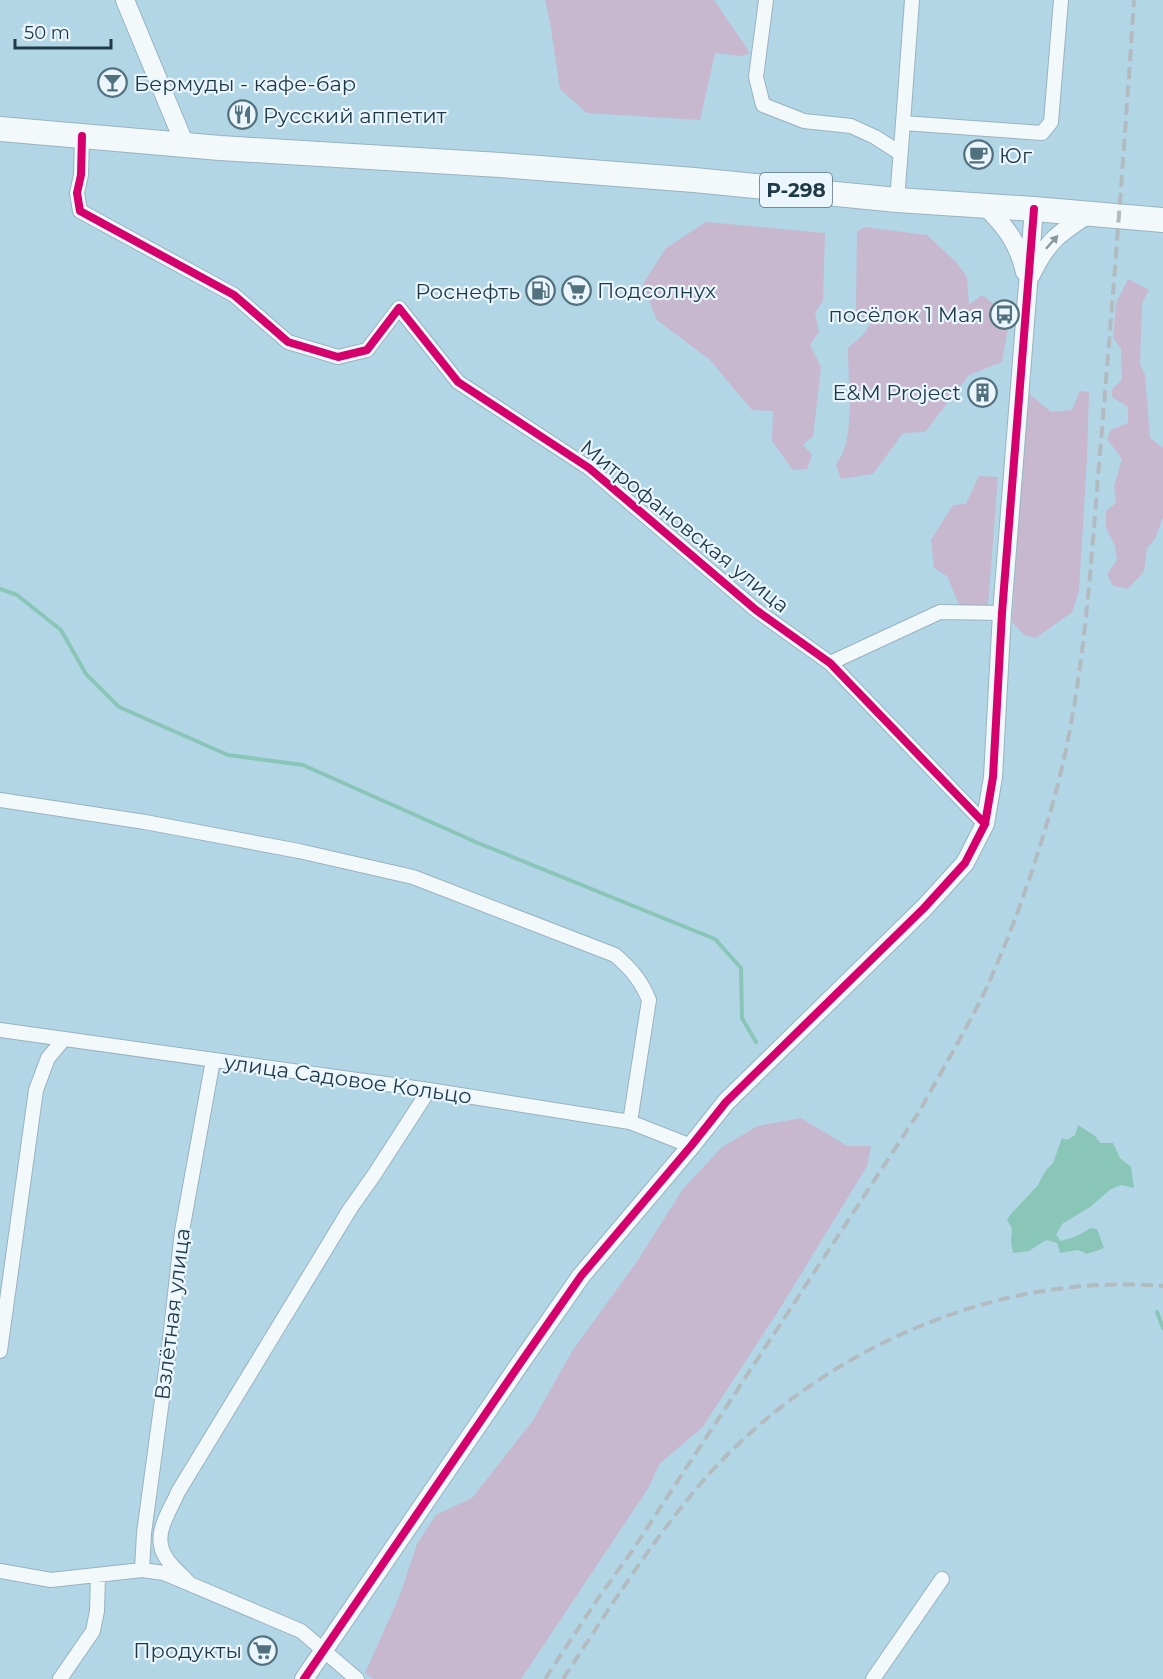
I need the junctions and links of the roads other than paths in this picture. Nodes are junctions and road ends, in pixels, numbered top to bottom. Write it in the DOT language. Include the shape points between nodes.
graph roads {
  1 [pos="125,0"];
  2 [pos="766,0"];
  3 [pos="912,0"];
  4 [pos="1061,0"];
  5 [pos="903,123"];
  6 [pos="0,129"];
  7 [pos="82,136"];
  8 [pos="185,145"];
  9 [pos="900,153"];
  10 [pos="897,200"];
  11 [pos="985,206"];
  12 [pos="1034,209"];
  13 [pos="1090,213"];
  14 [pos="1163,220"];
  15 [pos="1027,282"];
  16 [pos="1002,613"];
  17 [pos="830,663"];
  18 [pos="0,800"];
  19 [pos="985,824"];
  20 [pos="0,1030"];
  21 [pos="64,1039"];
  22 [pos="213,1060"];
  23 [pos="429,1090"];
  24 [pos="630,1122"];
  25 [pos="691,1146"];
  26 [pos="0,1351"];
  27 [pos="142,1570"];
  28 [pos="0,1571"];
  29 [pos="98,1576"];
  30 [pos="942,1579"];
  31 [pos="189,1583"];
  32 [pos="324,1651"];
  33 [pos="60,1679"];
  34 [pos="304,1679"];
  35 [pos="357,1679"];
  36 [pos="873,1679"];
  1 -- 8 [label="street"];
  2 -- 9 [label="street" via="756,77 763,105 804,121 851,126"];
  3 -- 5 [label="street"];
  4 -- 5 [label="street" via="1051,122 1042,133"];
  5 -- 9 [label="street"];
  6 -- 7 [label="highway, Р-298"];
  7 -- 8 [label="highway, Р-298"];
  7 -- 17 [label="street, Митрофановская улица" via="77,193 80,211 234,295 288,342 338,357 367,350 399,308 458,382 589,468 756,610"];
  8 -- 10 [label="highway, Р-298" via="500,165"];
  9 -- 10 [label="street"];
  10 -- 11 [label="highway, Р-298"];
  11 -- 12 [label="highway, Р-298"];
  11 -- 15 [label="street" via="1017,246"];
  12 -- 13 [label="highway, Р-298"];
  12 -- 15 [label="street"];
  13 -- 14 [label="highway, Р-298"];
  15 -- 13 [label="street, one-way" via="1058,235"];
  15 -- 16 [label="street"];
  16 -- 17 [label="street" via="940,612"];
  16 -- 19 [label="street" via="993,777"];
  17 -- 19 [label="street, Митрофановская улица"];
  18 -- 24 [label="street" via="156,824 413,877 615,955 642,984 648,1000"];
  19 -- 25 [label="street" via="965,863 931,901 726,1102"];
  20 -- 21 [label="street, улица Садовое Кольцо"];
  21 -- 22 [label="street, улица Садовое Кольцо"];
  21 -- 26 [label="street" via="48,1058 36,1090"];
  22 -- 23 [label="street, улица Садовое Кольцо"];
  22 -- 27 [label="street, Взлётная улица" via="182,1230"];
  23 -- 24 [label="street, улица Садовое Кольцо"];
  23 -- 31 [label="street" via="350,1209 178,1492 161,1531 161,1546"];
  24 -- 25 [label="street, улица Садовое Кольцо"];
  25 -- 32 [label="street" via="581,1276"];
  27 -- 29 [label="street"];
  27 -- 31 [label="street"];
  28 -- 29 [label="street" via="51,1580"];
  29 -- 33 [label="street" via="93,1631"];
  30 -- 36 [label="street"];
  31 -- 32 [label="street" via="301,1631"];
  32 -- 34 [label="street"];
  32 -- 35 [label="street"];
}
